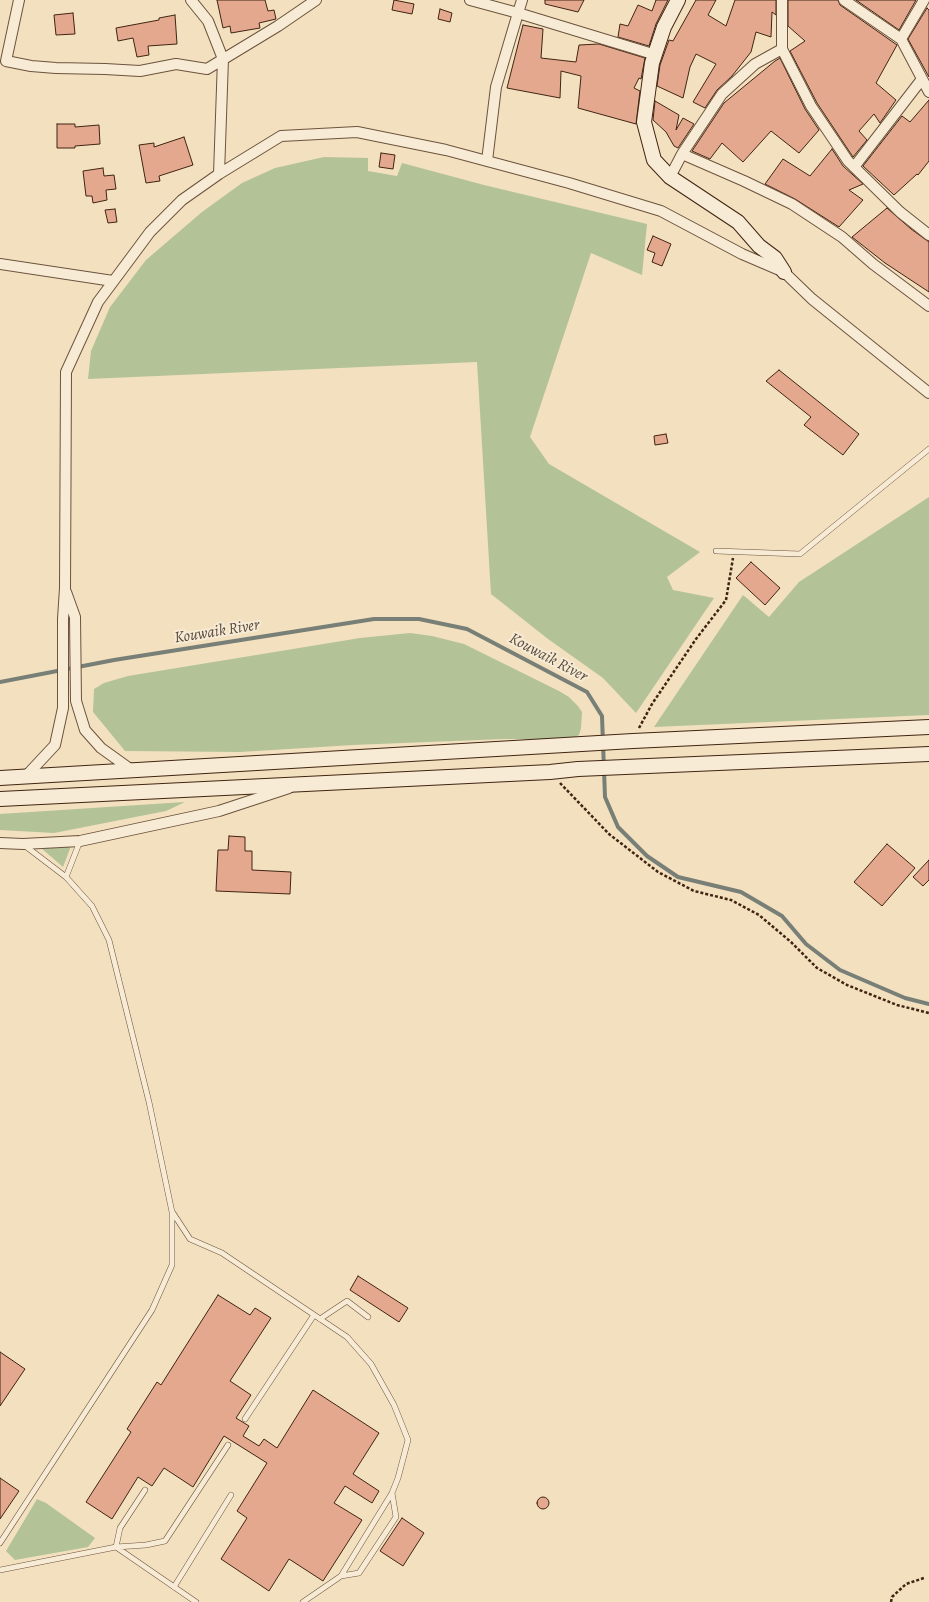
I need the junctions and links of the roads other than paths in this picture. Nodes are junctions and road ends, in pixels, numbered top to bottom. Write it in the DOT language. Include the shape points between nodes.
graph roads {
  1 [pos="19,0"];
  2 [pos="191,0"];
  3 [pos="202,0"];
  4 [pos="316,0"];
  5 [pos="470,0"];
  6 [pos="522,0"];
  7 [pos="678,0"];
  8 [pos="782,0"];
  9 [pos="844,0"];
  10 [pos="924,0"];
  11 [pos="518,13"];
  12 [pos="208,21"];
  13 [pos="901,39"];
  14 [pos="782,49"];
  15 [pos="656,55"];
  16 [pos="223,59"];
  17 [pos="3,61"];
  18 [pos="922,79"];
  19 [pos="929,92"];
  20 [pos="682,154"];
  21 [pos="487,161"];
  22 [pos="854,167"];
  23 [pos="219,174"];
  24 [pos="670,177"];
  25 [pos="929,235"];
  26 [pos="0,264"];
  27 [pos="784,272"];
  28 [pos="113,281"];
  29 [pos="929,306"];
  30 [pos="929,393"];
  31 [pos="929,449"];
  32 [pos="716,551"];
  33 [pos="65,588"];
  34 [pos="929,727"];
  35 [pos="929,754"];
  36 [pos="133,771"];
  37 [pos="27,775"];
  38 [pos="0,778"];
  39 [pos="300,785"];
  40 [pos="0,799"];
  41 [pos="80,841"];
  42 [pos="0,843"];
  43 [pos="23,844"];
  44 [pos="66,877"];
  45 [pos="172,1212"];
  46 [pos="314,1315"];
  47 [pos="368,1317"];
  48 [pos="320,1319"];
  49 [pos="246,1419"];
  50 [pos="228,1445"];
  51 [pos="145,1490"];
  52 [pos="392,1493"];
  53 [pos="231,1495"];
  54 [pos="0,1543"];
  55 [pos="116,1547"];
  56 [pos="0,1570"];
  57 [pos="341,1576"];
  58 [pos="174,1587"];
  59 [pos="196,1602"];
  60 [pos="304,1602"];
  1 -- 17 [label="street"];
  2 -- 12 [label="street"];
  3 -- 12 [label="street"];
  4 -- 16 [label="street"];
  5 -- 11 [label="street"];
  6 -- 11 [label="street"];
  7 -- 15 [label="main road" via="664,27"];
  8 -- 14 [label="street"];
  9 -- 13 [label="street"];
  10 -- 13 [label="street"];
  11 -- 15 [label="street"];
  11 -- 21 [label="street" via="496,86"];
  12 -- 16 [label="street"];
  13 -- 18 [label="street"];
  14 -- 20 [label="street" via="755,64 722,94"];
  14 -- 22 [label="street" via="811,106"];
  15 -- 24 [label="main road" via="652,63 644,122 654,160"];
  16 -- 17 [label="street" via="206,69 176,64 140,71 56,68"];
  16 -- 23 [label="street"];
  18 -- 19 [label="street"];
  18 -- 22 [label="street"];
  20 -- 24 [label="street"];
  20 -- 29 [label="street" via="792,204 842,237"];
  21 -- 23 [label="street" via="357,132 281,136"];
  21 -- 27 [label="street" via="661,211 742,254"];
  22 -- 25 [label="street" via="900,212"];
  23 -- 28 [label="street" via="182,200 150,232"];
  24 -- 27 [label="main road" via="738,222 759,246 775,258"];
  26 -- 28 [label="street"];
  27 -- 30 [label="street" via="812,299"];
  28 -- 33 [label="street" via="98,302 66,372"];
  31 -- 32 [label="lane" via="800,554"];
  33 -- 36 [label="street" via="75,617 76,701 85,730 101,748"];
  33 -- 37 [label="street" via="63,708 55,745"];
  34 -- 36 [label="main road" via="579,744"];
  35 -- 39 [label="main road" via="578,769"];
  36 -- 37 [label="main road"];
  37 -- 38 [label="main road"];
  39 -- 40 [label="main road"];
  39 -- 41 [label="street" via="219,811"];
  41 -- 43 [label="street"];
  41 -- 44 [label="lane"];
  42 -- 43 [label="street"];
  43 -- 44 [label="lane"];
  44 -- 45 [label="lane" via="92,906 108,940 149,1102"];
  45 -- 46 [label="lane" via="190,1239 222,1253"];
  45 -- 54 [label="lane" via="172,1265 152,1310"];
  46 -- 48 [label="lane"];
  46 -- 49 [label="lane"];
  47 -- 48 [label="lane" via="347,1301"];
  48 -- 52 [label="lane" via="347,1337 371,1364 394,1405 408,1440"];
  50 -- 55 [label="lane" via="165,1541"];
  51 -- 55 [label="lane" via="120,1528"];
  52 -- 57 [label="lane"];
  52 -- 57 [label="lane" via="396,1517 359,1573"];
  53 -- 58 [label="lane"];
  55 -- 56 [label="lane"];
  55 -- 58 [label="lane"];
  57 -- 60 [label="lane"];
  58 -- 59 [label="lane"];
}
